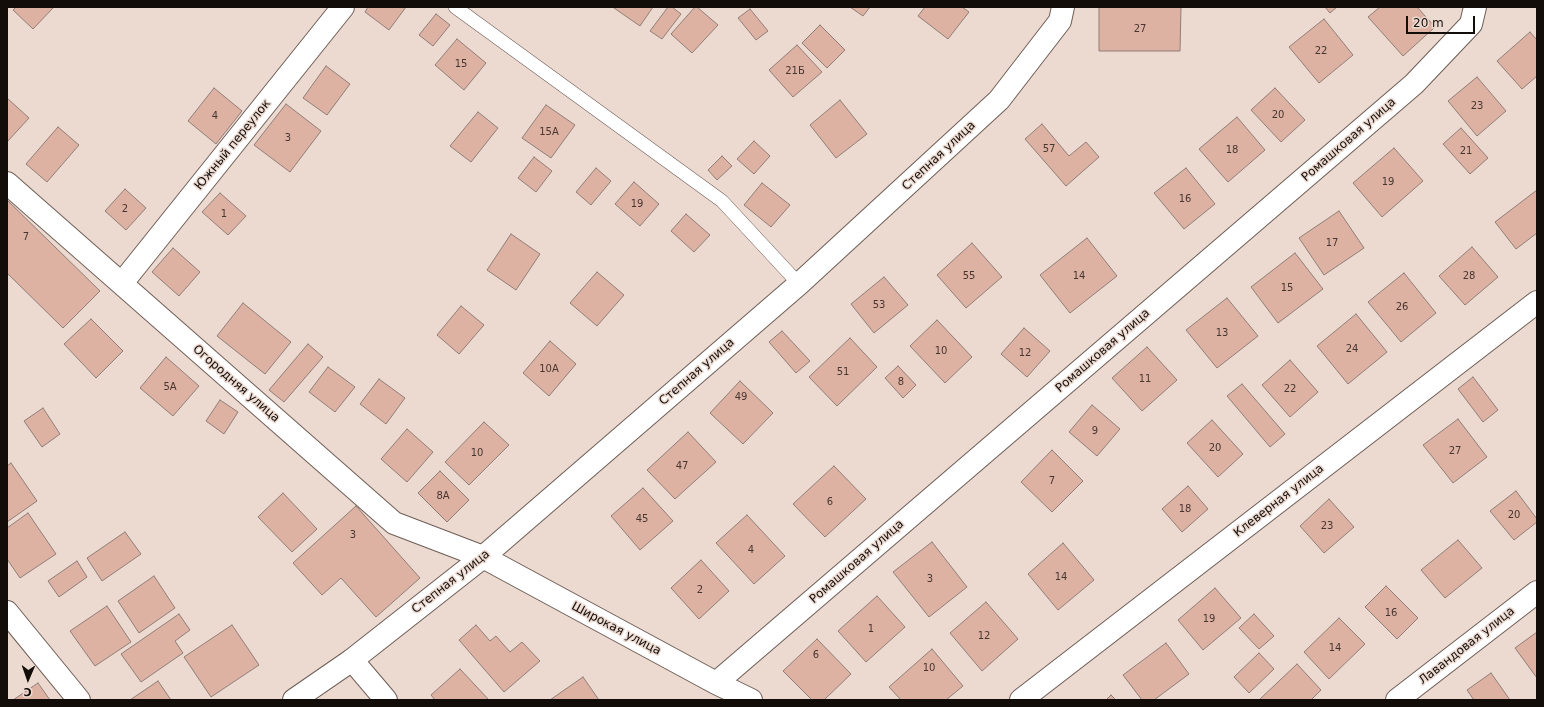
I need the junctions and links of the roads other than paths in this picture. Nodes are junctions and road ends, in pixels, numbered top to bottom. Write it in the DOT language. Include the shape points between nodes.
graph roads {
  1 [pos="343,7"];
  2 [pos="455,7"];
  3 [pos="1064,7"];
  4 [pos="1474,7"];
  5 [pos="7,183"];
  6 [pos="122,283"];
  7 [pos="799,284"];
  8 [pos="1537,302"];
  9 [pos="483,557"];
  10 [pos="1537,592"];
  11 [pos="7,612"];
  12 [pos="352,660"];
  13 [pos="716,683"];
  14 [pos="79,700"];
  15 [pos="294,700"];
  16 [pos="386,700"];
  17 [pos="751,700"];
  18 [pos="1021,700"];
  19 [pos="1397,700"];
  1 -- 6 [label="street, Южный переулок"];
  2 -- 7 [label="lane" via="722,201"];
  3 -- 7 [label="street, Степная улица" via="1060,21 999,100"];
  4 -- 13 [label="street, Ромашковая улица" via="1471,24 1414,84"];
  5 -- 6 [label="street, Огородняя улица"];
  6 -- 9 [label="street, Огородняя улица" via="394,523"];
  7 -- 9 [label="street, Степная улица"];
  8 -- 18 [label="street, Клеверная улица"];
  9 -- 12 [label="street, Степная улица"];
  9 -- 13 [label="street, Широкая улица"];
  10 -- 19 [label="street, Лавандовая улица"];
  11 -- 14 [label="street"];
  12 -- 15 [label="street, Степная улица"];
  12 -- 16 [label="street"];
  13 -- 17 [label="street, Широкая улица"];
}
